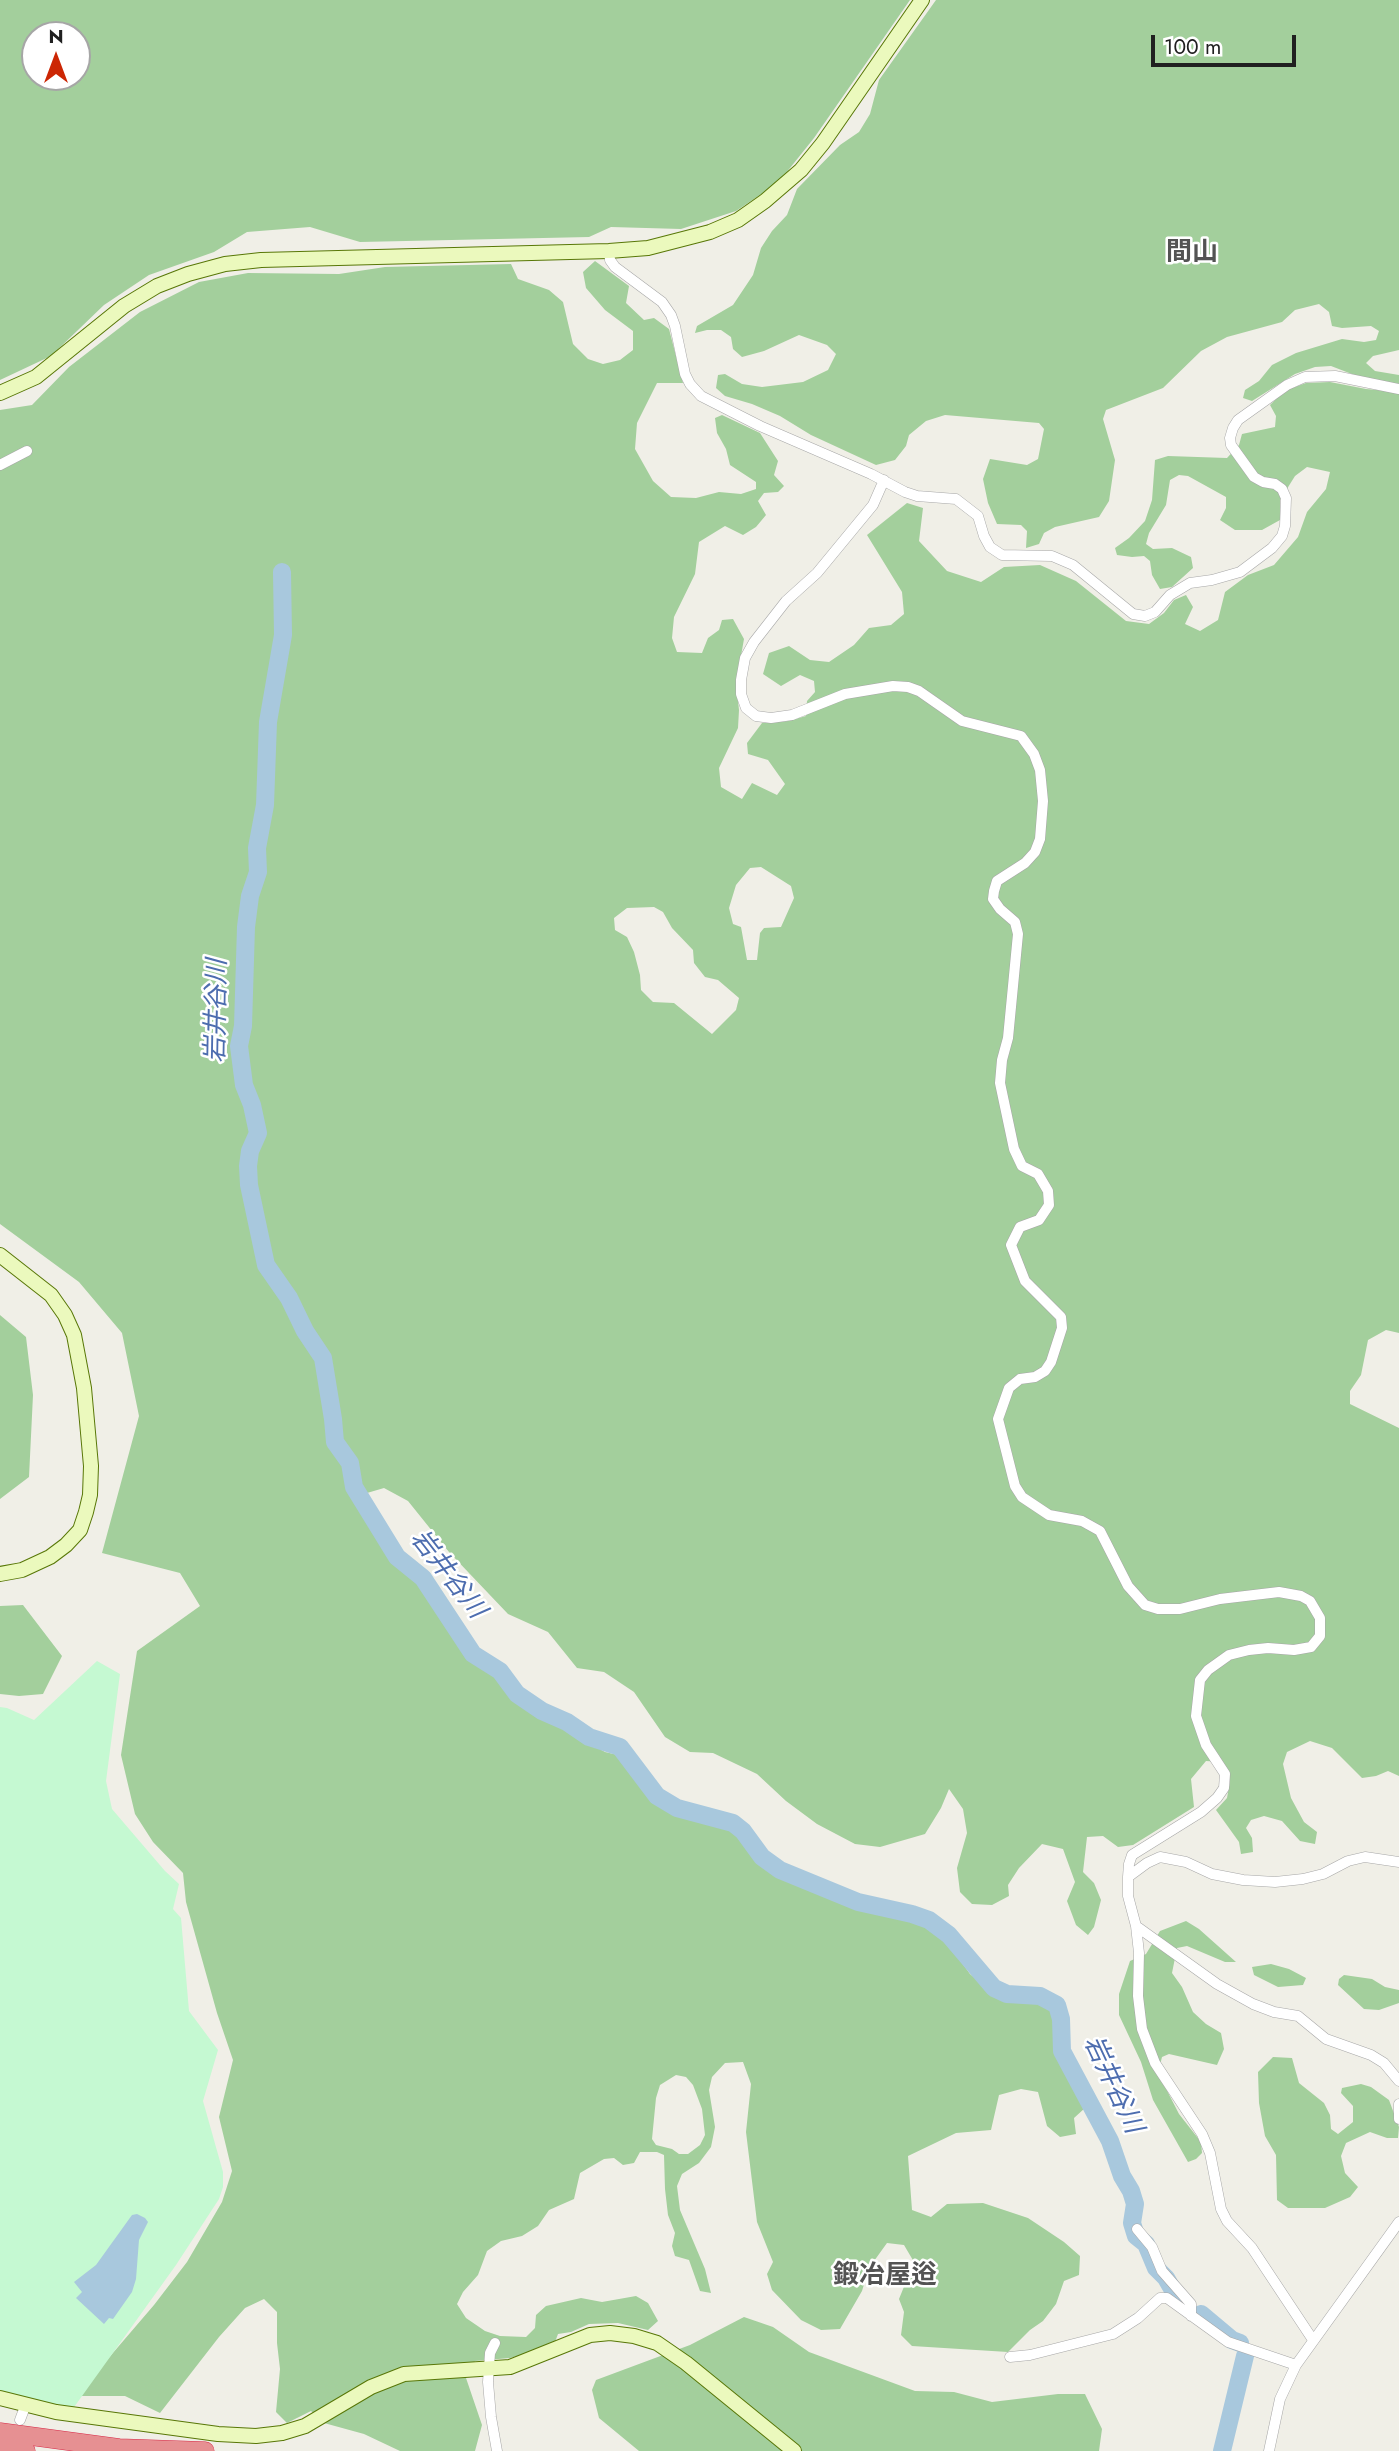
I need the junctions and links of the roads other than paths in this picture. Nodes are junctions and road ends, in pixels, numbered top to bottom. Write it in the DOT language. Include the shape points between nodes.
graph roads {
  1 [pos="922,0"];
  2 [pos="610,251"];
  3 [pos="1399,389"];
  4 [pos="0,393"];
  5 [pos="27,451"];
  6 [pos="0,465"];
  7 [pos="884,480"];
  8 [pos="0,1255"];
  9 [pos="0,1574"];
  10 [pos="1399,1862"];
  11 [pos="1128,1877"];
  12 [pos="1136,1926"];
  13 [pos="1399,2081"];
  14 [pos="1399,2104"];
  15 [pos="1399,2119"];
  16 [pos="1399,2222"];
  17 [pos="1137,2229"];
  18 [pos="1191,2316"];
  19 [pos="1312,2340"];
  20 [pos="495,2343"];
  21 [pos="1010,2357"];
  22 [pos="1296,2365"];
  23 [pos="489,2370"];
  24 [pos="0,2398"];
  25 [pos="26,2404"];
  26 [pos="20,2420"];
  27 [pos="0,2432"];
  28 [pos="0,2445"];
  29 [pos="26,2451"];
  30 [pos="205,2451"];
  31 [pos="497,2451"];
  32 [pos="794,2451"];
  33 [pos="1269,2451"];
  1 -- 2 [label="street" via="823,143 801,170 765,201 710,232 658,246"];
  2 -- 4 [label="street" via="225,264 158,286 124,306 36,377"];
  2 -- 7 [label="street" via="615,267 662,302 671,315 685,374 701,396"];
  3 -- 7 [label="street" via="1335,376 1305,377 1238,420 1231,445 1254,477 1275,484 1286,498 1282,536 1240,572 1190,583 1145,616 1133,614 1073,565 1052,556 1002,555 990,547 978,516 956,499 917,496"];
  5 -- 6 [label="street"];
  7 -- 11 [label="street" via="873,505 754,642 746,658 741,694 746,708 756,716 771,718 792,715 845,694 908,687 962,721 1021,736 1040,771 1040,839 1025,863 997,881 993,899 1015,922 1018,934 1000,1083 1014,1149 1022,1166 1038,1174 1048,1191 1049,1205 1039,1220 1020,1227 1011,1245 1025,1281 1061,1317 1062,1328 1045,1371 1014,1383 1001,1404 998,1419 1015,1486 1022,1497 1049,1515 1082,1521 1100,1531 1128,1586 1145,1605 1180,1609 1279,1592 1310,1601 1320,1618 1320,1636 1311,1647 1268,1647 1229,1655 1200,1680 1196,1716 1206,1745 1225,1774 1224,1788 1201,1812 1132,1855"];
  8 -- 9 [label="street" via="51,1295 74,1335 84,1388 90,1466 90,1495 80,1530 50,1558"];
  10 -- 11 [label="street" via="1365,1857 1323,1874 1275,1882 1212,1874 1160,1857"];
  11 -- 12 [label="street"];
  12 -- 13 [label="street" via="1217,1984 1264,2008 1298,2016 1326,2039 1384,2063"];
  12 -- 19 [label="street" via="1142,2029 1155,2063 1202,2134 1227,2221 1252,2248"];
  14 -- 15 [label="street"];
  16 -- 19 [label="street"];
  17 -- 18 [label="street" via="1152,2247 1162,2271 1191,2304"];
  18 -- 21 [label="street" via="1167,2298 1160,2298 1113,2334"];
  18 -- 22 [label="street" via="1228,2342"];
  19 -- 22 [label="street"];
  20 -- 23 [label="street"];
  22 -- 33 [label="street" via="1280,2399"];
  23 -- 25 [label="street" via="404,2374 371,2387 305,2426 256,2435 103,2419"];
  23 -- 31 [label="street"];
  23 -- 32 [label="street" via="510,2367 590,2334 634,2336 657,2343 686,2363"];
  24 -- 25 [label="street"];
  25 -- 26 [label="street"];
  27 -- 30 [label="highway" via="118,2448"];
  28 -- 29 [label="highway"];
}
